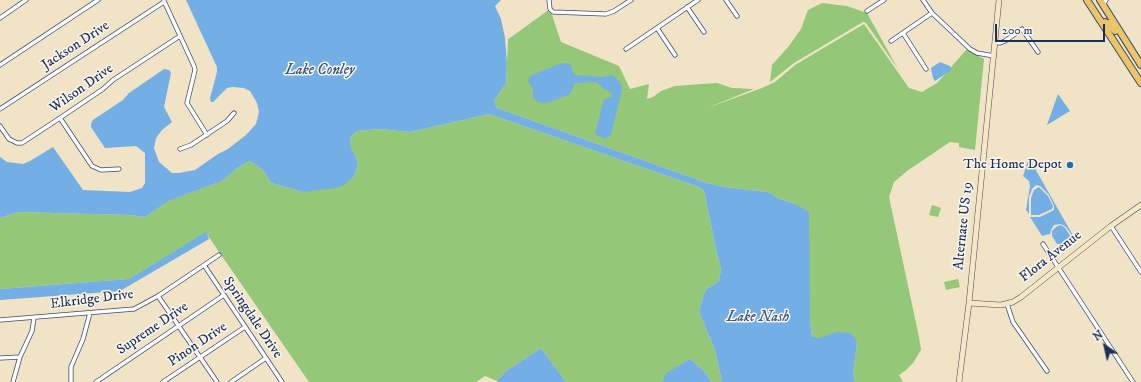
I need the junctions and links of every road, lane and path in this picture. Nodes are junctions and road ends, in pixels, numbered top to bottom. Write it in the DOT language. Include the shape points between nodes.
graph roads {
  1 [pos="26,0"];
  2 [pos="98,0"];
  3 [pos="549,0"];
  4 [pos="631,0"];
  5 [pos="698,0"];
  6 [pos="726,0"];
  7 [pos="884,0"];
  8 [pos="923,0"];
  9 [pos="1000,0"];
  10 [pos="1087,0"];
  11 [pos="1092,0"];
  12 [pos="1100,0"];
  13 [pos="164,1"];
  14 [pos="1105,3"];
  15 [pos="687,7"];
  16 [pos="867,11"];
  17 [pos="932,13"];
  18 [pos="737,16"];
  19 [pos="0,18"];
  20 [pos="1102,23"];
  21 [pos="657,28"];
  22 [pos="704,32"];
  23 [pos="903,33"];
  24 [pos="180,36"];
  25 [pos="891,41"];
  26 [pos="995,42"];
  27 [pos="626,49"];
  28 [pos="1132,49"];
  29 [pos="1038,52"];
  30 [pos="675,55"];
  31 [pos="994,56"];
  32 [pos="0,65"];
  33 [pos="1141,65"];
  34 [pos="926,69"];
  35 [pos="1141,83"];
  36 [pos="0,110"];
  37 [pos="234,114"];
  38 [pos="60,118"];
  39 [pos="0,126"];
  40 [pos="207,134"];
  41 [pos="180,149"];
  42 [pos="119,168"];
  43 [pos="1141,205"];
  44 [pos="1111,226"];
  45 [pos="1043,244"];
  46 [pos="219,255"];
  47 [pos="204,265"];
  48 [pos="1058,267"];
  49 [pos="1141,272"];
  50 [pos="224,295"];
  51 [pos="158,296"];
  52 [pos="969,303"];
  53 [pos="1007,304"];
  54 [pos="90,313"];
  55 [pos="34,318"];
  56 [pos="0,320"];
  57 [pos="178,325"];
  58 [pos="245,327"];
  59 [pos="20,357"];
  60 [pos="200,357"];
  61 [pos="0,358"];
  62 [pos="266,358"];
  63 [pos="1046,371"];
  64 [pos="13,382"];
  65 [pos="71,382"];
  66 [pos="96,382"];
  67 [pos="163,382"];
  68 [pos="217,382"];
  69 [pos="231,382"];
  70 [pos="282,382"];
  71 [pos="959,382"];
  72 [pos="1133,382"];
  1 -- 19 [label="street"];
  2 -- 32 [label="street"];
  3 -- 4 [label="street" via="553,12 606,14"];
  5 -- 15 [label="street"];
  6 -- 18 [label="street"];
  7 -- 16 [label="street"];
  8 -- 17 [label="street"];
  9 -- 26 [label="main road, Alternate US 19"];
  10 -- 20 [label="highway"];
  11 -- 14 [label="highway" via="1097,6"];
  12 -- 14 [label="highway"];
  13 -- 24 [label="street"];
  13 -- 36 [label="street, Jackson Drive"];
  14 -- 28 [label="highway"];
  15 -- 21 [label="street"];
  15 -- 22 [label="street"];
  17 -- 23 [label="street"];
  17 -- 31 [label="street" via="977,54"];
  20 -- 28 [label="highway" via="1110,24 1123,43"];
  20 -- 35 [label="highway"];
  21 -- 27 [label="street"];
  21 -- 30 [label="street"];
  23 -- 25 [label="street"];
  23 -- 34 [label="street"];
  24 -- 38 [label="street, Wilson Drive"];
  24 -- 40 [label="street" via="195,70 187,102"];
  26 -- 29 [label="street" via="1004,42 1022,29"];
  26 -- 31 [label="main road, Alternate US 19"];
  28 -- 33 [label="highway"];
  31 -- 52 [label="main road, Alternate US 19"];
  37 -- 40 [label="street"];
  38 -- 39 [label="street, Wilson Drive" via="22,143 8,139"];
  38 -- 42 [label="street" via="92,166 101,170"];
  40 -- 41 [label="street"];
  43 -- 44 [label="main road, Flora Avenue"];
  44 -- 48 [label="main road, Flora Avenue"];
  44 -- 49 [label="street"];
  45 -- 48 [label="street"];
  46 -- 47 [label="street, Elkridge Drive"];
  47 -- 50 [label="street, Springdale Drive"];
  47 -- 51 [label="street, Elkridge Drive"];
  48 -- 53 [label="main road, Flora Avenue" via="1021,297"];
  48 -- 72 [label="street"];
  50 -- 57 [label="street, Supreme Drive"];
  50 -- 58 [label="street, Springdale Drive"];
  51 -- 54 [label="street, Elkridge Drive" via="134,309"];
  51 -- 57 [label="street"];
  52 -- 53 [label="main road, Flora Avenue"];
  52 -- 71 [label="main road, Alternate US 19"];
  53 -- 63 [label="street" via="1013,322"];
  54 -- 55 [label="street, Elkridge Drive"];
  54 -- 65 [label="street" via="83,339 71,367"];
  55 -- 56 [label="street, Elkridge Drive"];
  55 -- 59 [label="street" via="32,331"];
  57 -- 60 [label="street"];
  57 -- 66 [label="street, Supreme Drive"];
  58 -- 60 [label="street, Pinon Drive"];
  58 -- 62 [label="street, Springdale Drive"];
  59 -- 61 [label="street"];
  59 -- 64 [label="street"];
  60 -- 67 [label="street, Pinon Drive"];
  60 -- 68 [label="street"];
  62 -- 69 [label="street"];
  62 -- 70 [label="street, Springdale Drive"];
}
